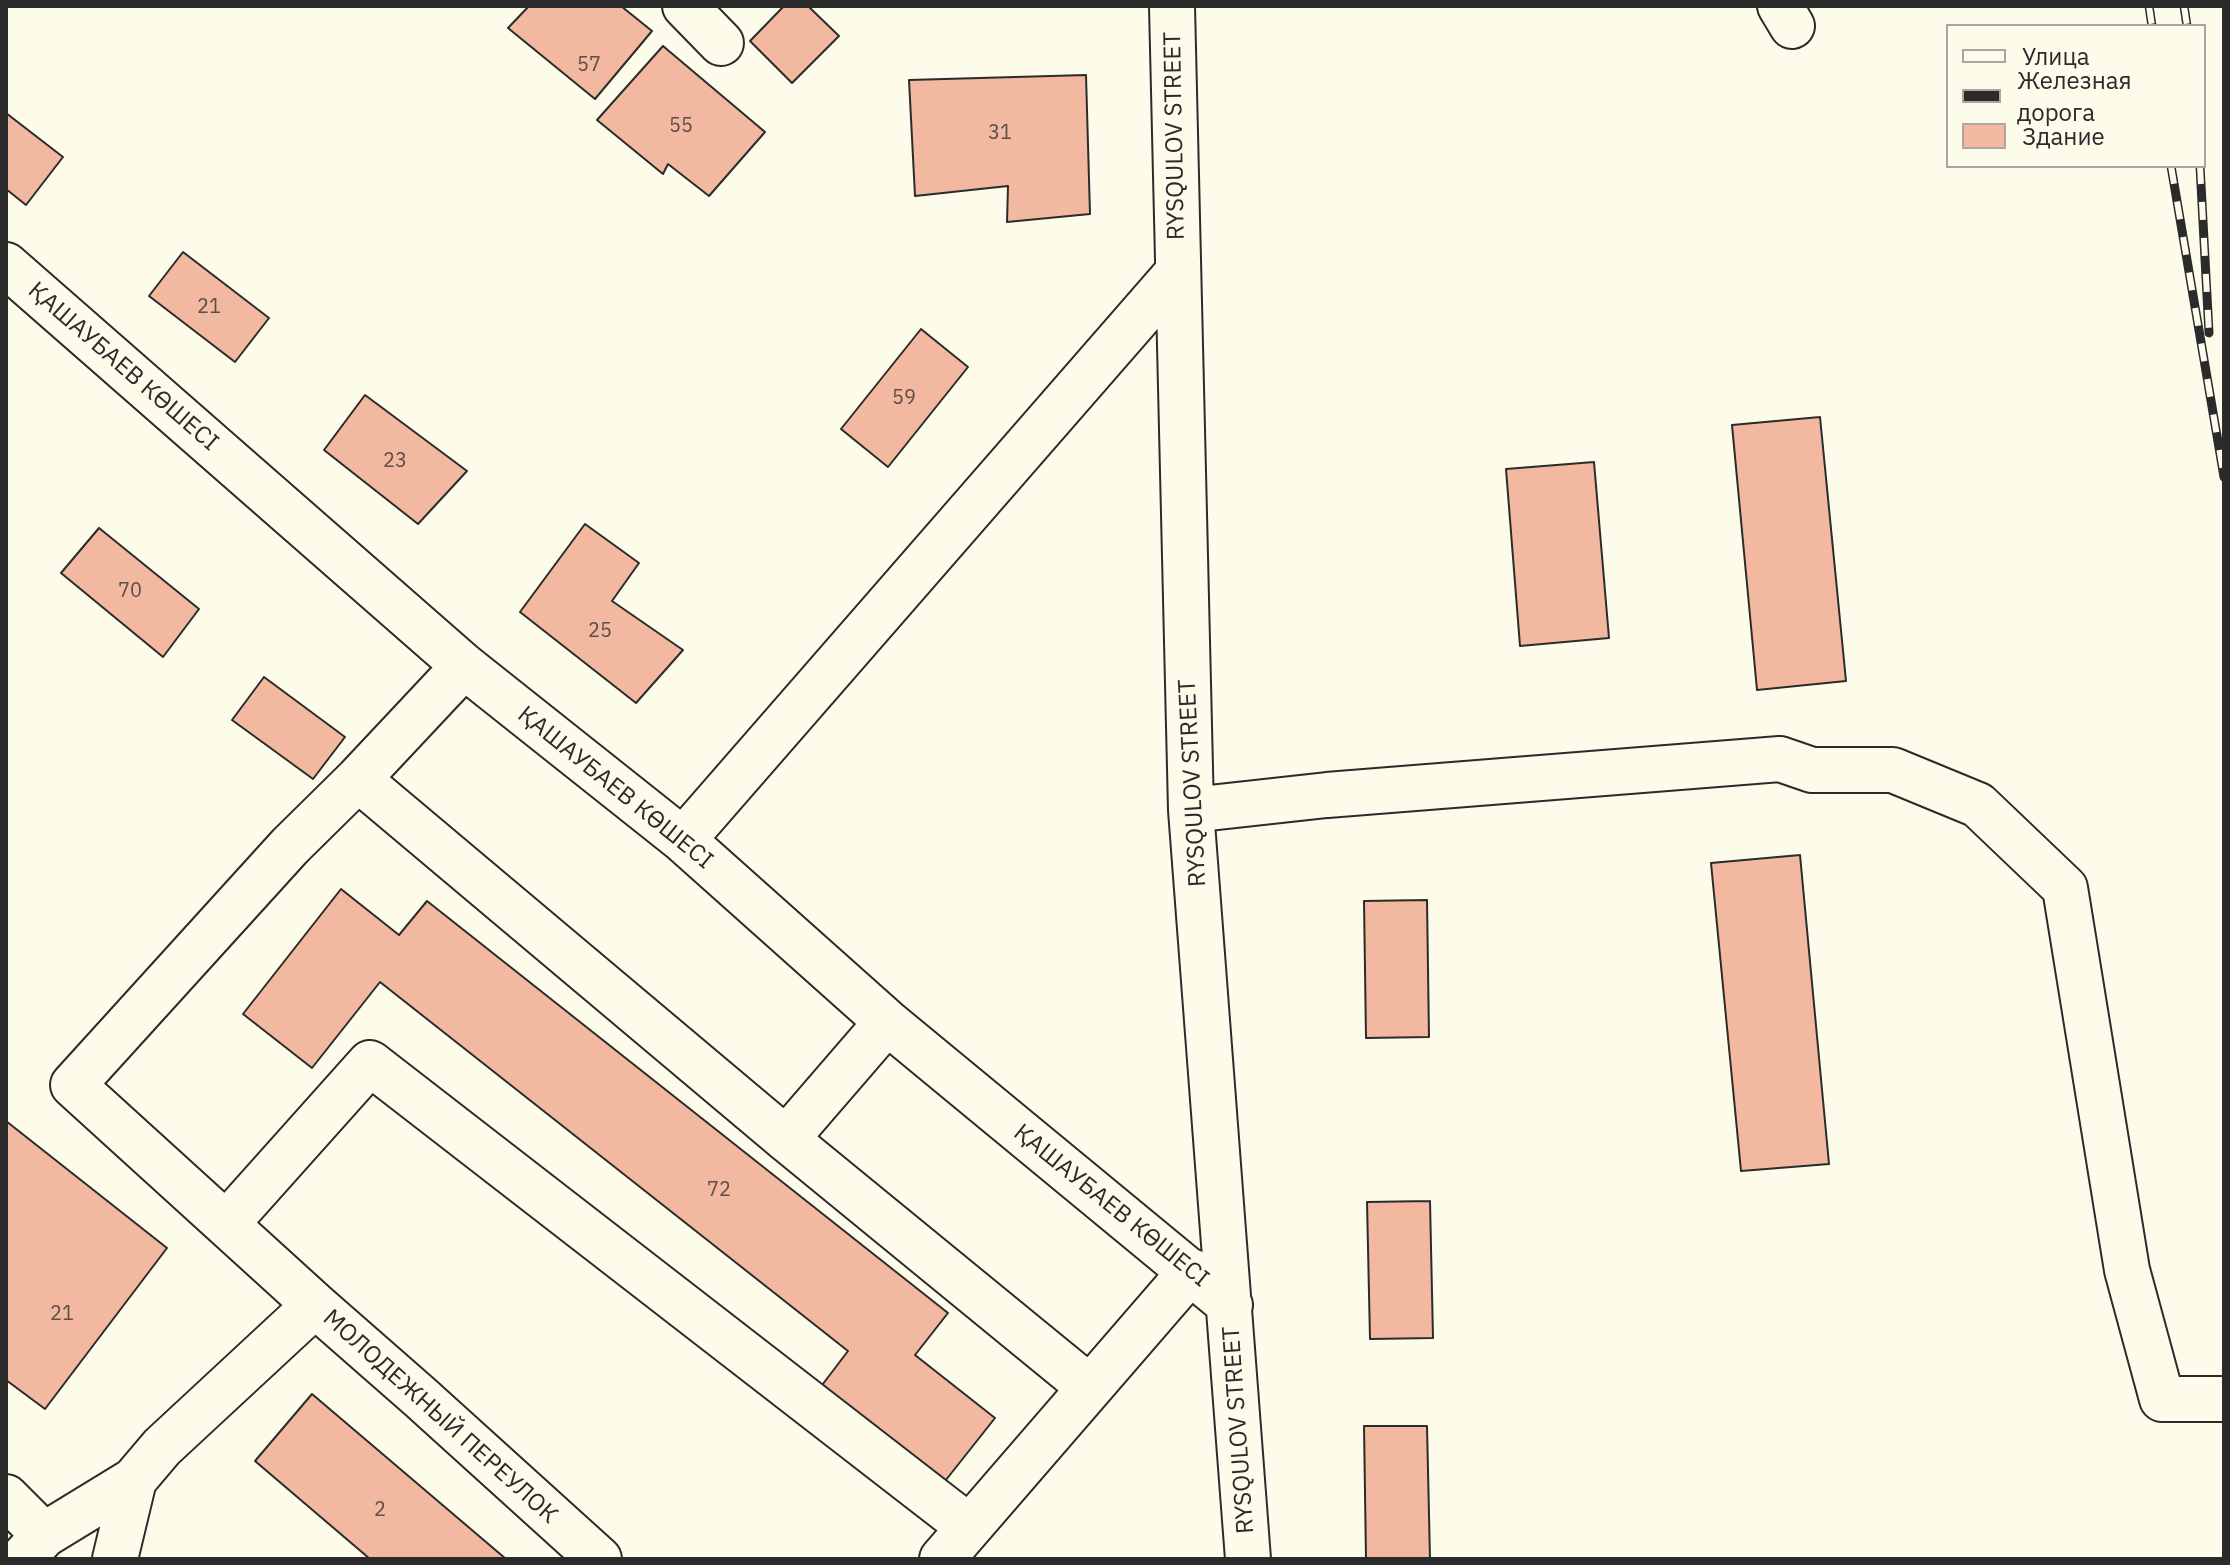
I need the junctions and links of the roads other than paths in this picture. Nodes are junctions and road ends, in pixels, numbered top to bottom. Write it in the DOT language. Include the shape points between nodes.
graph roads {
  1 [pos="685,6"];
  2 [pos="1172,6"];
  3 [pos="721,43"];
  4 [pos="6,265"];
  5 [pos="1177,273"];
  6 [pos="464,666"];
  7 [pos="358,779"];
  8 [pos="1191,810"];
  9 [pos="683,840"];
  10 [pos="887,1022"];
  11 [pos="786,1139"];
  12 [pos="227,1223"];
  13 [pos="1191,1271"];
  14 [pos="315,1305"];
  15 [pos="1230,1305"];
  16 [pos="1089,1387"];
  17 [pos="2224,1399"];
  18 [pos="134,1480"];
  19 [pos="6,1497"];
  20 [pos="956,1543"];
  21 [pos="33,1547"];
  22 [pos="115,1559"];
  23 [pos="599,1559"];
  24 [pos="1248,1559"];
  1 -- 3 [label="street"];
  2 -- 5 [label="street, RYSQULOV STREET"];
  4 -- 6 [label="street, ҚАШАУБАЕВ КӨШЕСІ"];
  5 -- 8 [label="street, RYSQULOV STREET"];
  5 -- 9 [label="street"];
  6 -- 7 [label="street"];
  6 -- 9 [label="street, ҚАШАУБАЕВ КӨШЕСІ"];
  7 -- 11 [label="street"];
  7 -- 12 [label="street" via="290,846 73,1085"];
  8 -- 15 [label="street, RYSQULOV STREET"];
  8 -- 17 [label="street" via="1780,759 1812,770 1893,770 1978,805 2065,888 2127,1270 2162,1399"];
  9 -- 10 [label="street, ҚАШАУБАЕВ КӨШЕСІ"];
  10 -- 11 [label="street"];
  10 -- 13 [label="street, ҚАШАУБАЕВ КӨШЕСІ"];
  11 -- 16 [label="street"];
  12 -- 14 [label="street"];
  12 -- 20 [label="street" via="370,1063"];
  13 -- 15 [label="street, ҚАШАУБАЕВ КӨШЕСІ"];
  13 -- 16 [label="street"];
  14 -- 18 [label="street, МОЛОДЕЖНЫЙ ПЕРЕУЛОК" via="162,1447"];
  14 -- 23 [label="street, МОЛОДЕЖНЫЙ ПЕРЕУЛОК"];
  15 -- 24 [label="street, RYSQULOV STREET"];
  16 -- 20 [label="street"];
  18 -- 21 [label="street"];
  18 -- 22 [label="street, МОЛОДЕЖНЫЙ ПЕРЕУЛОК"];
  19 -- 21 [label="street"];
}
